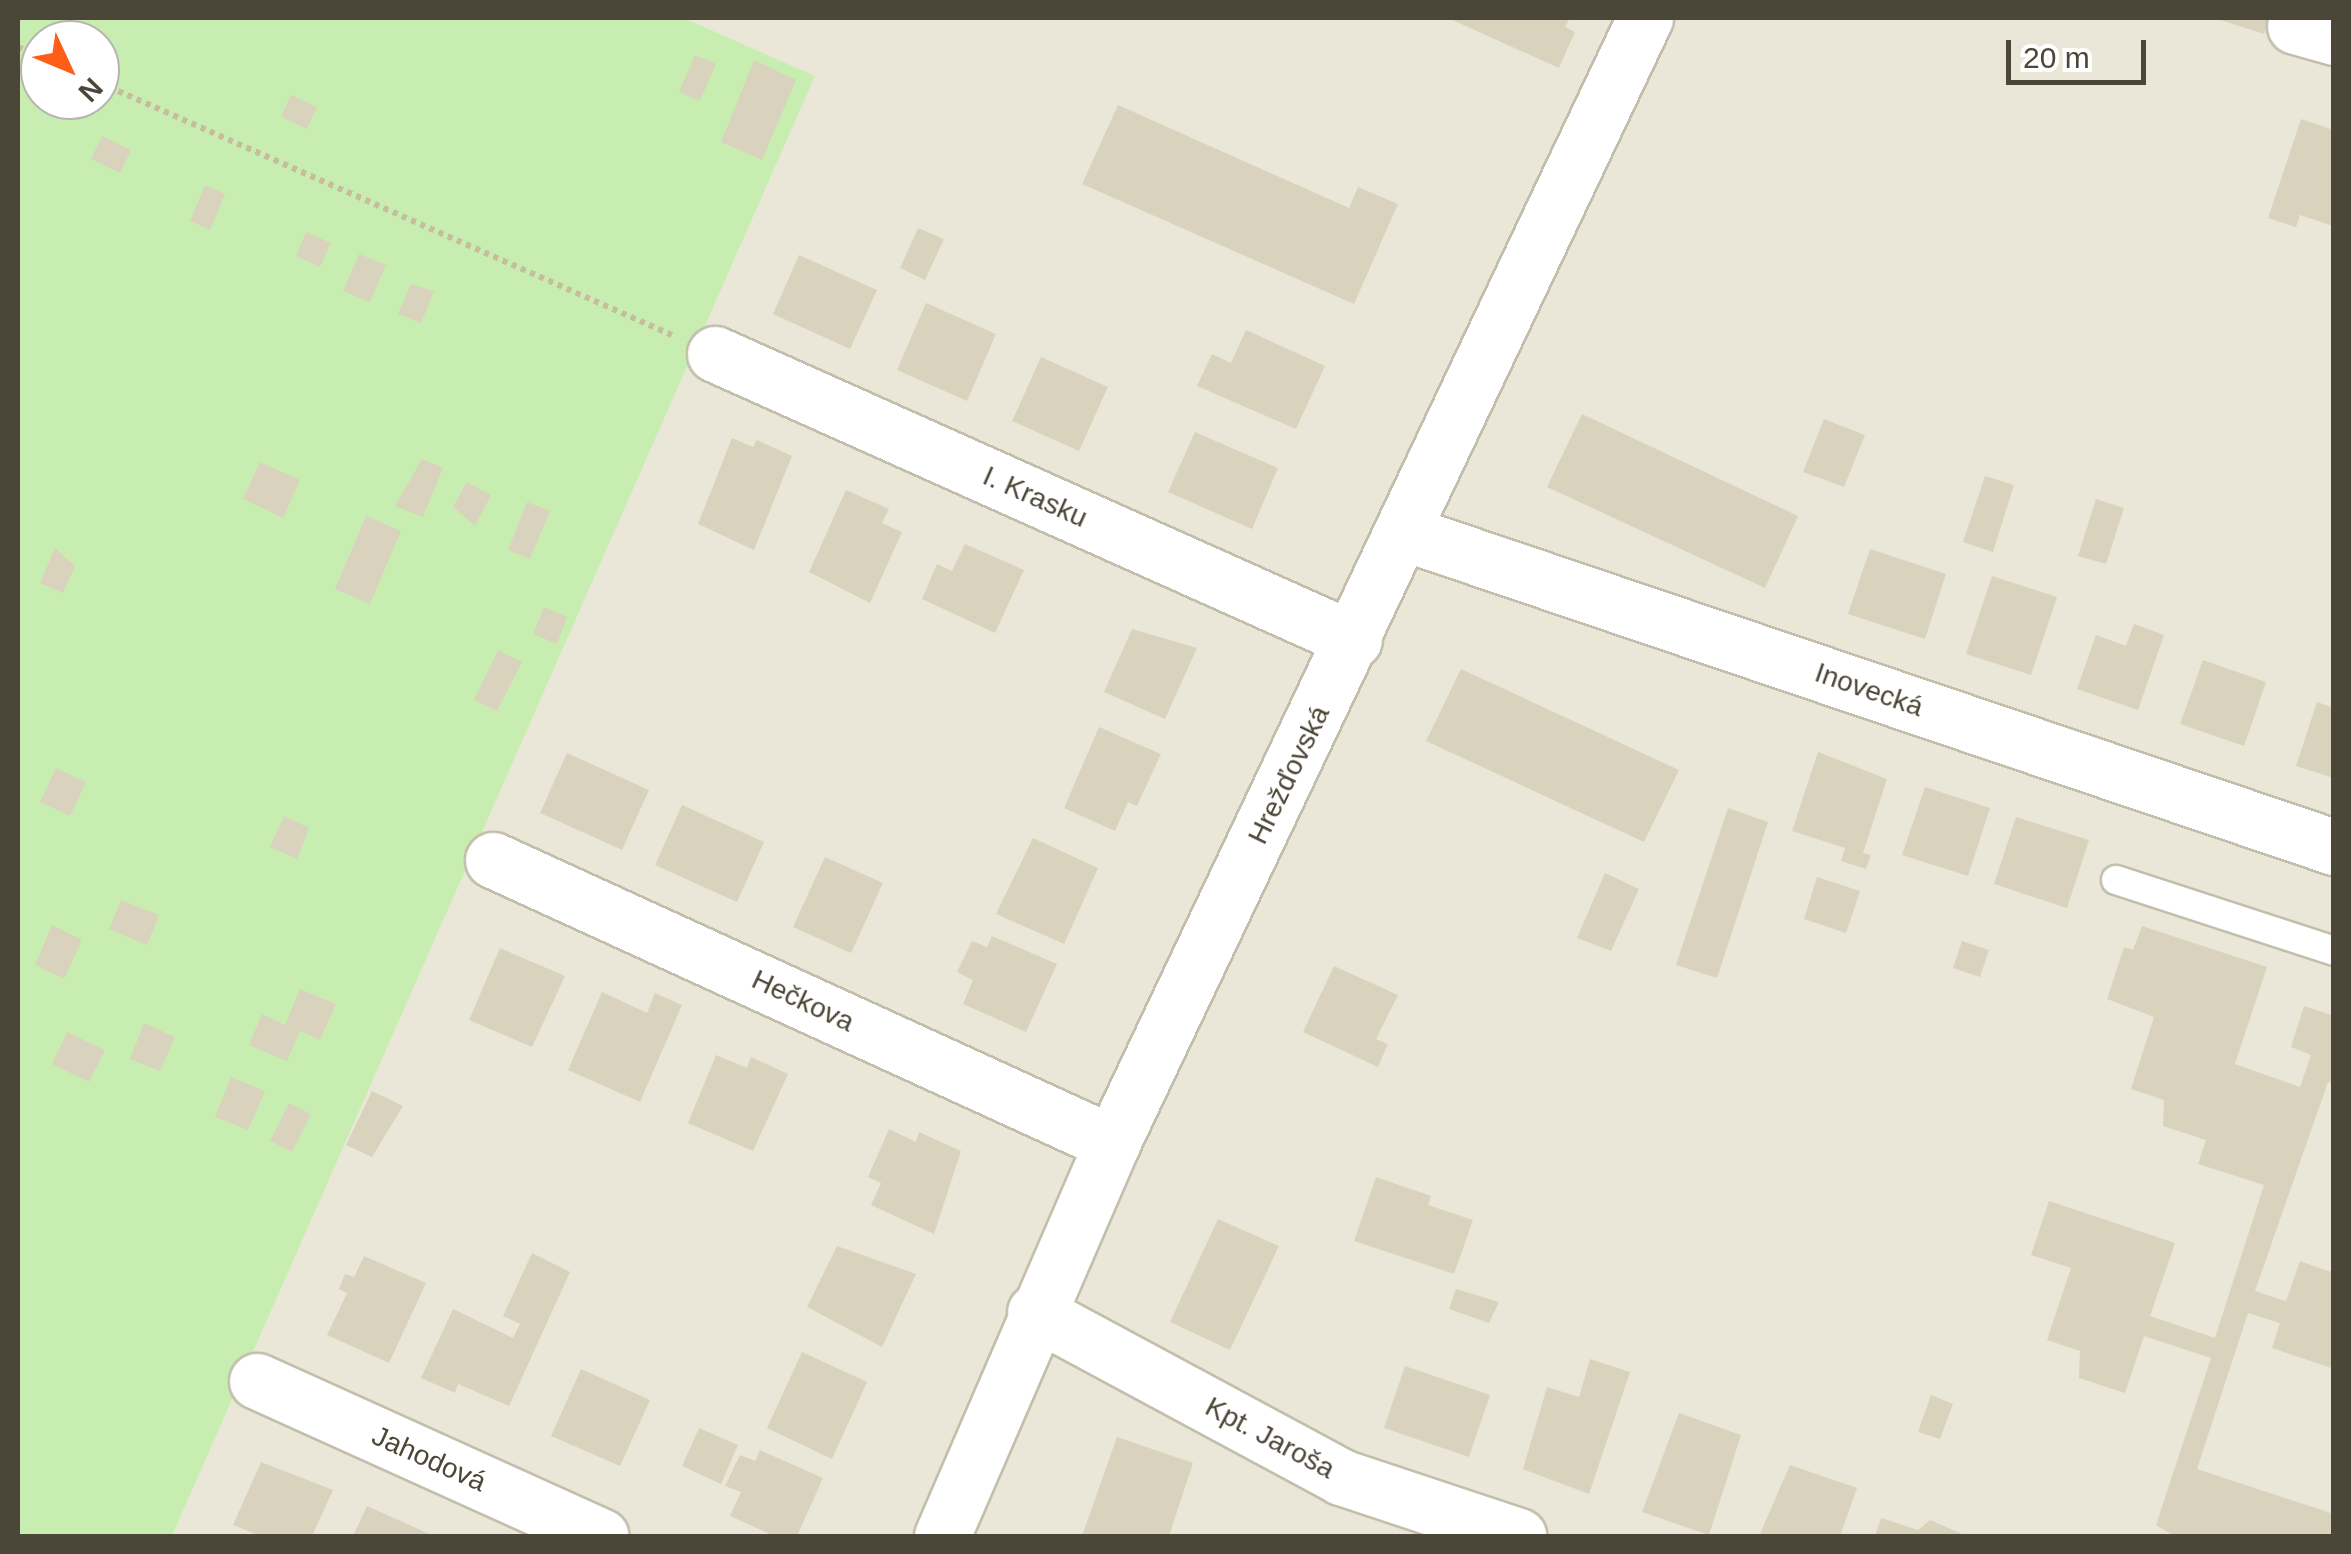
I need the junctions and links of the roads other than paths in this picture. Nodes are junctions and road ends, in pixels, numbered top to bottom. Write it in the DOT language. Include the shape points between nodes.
graph roads {
  1 [pos="1645,18"];
  2 [pos="715,354"];
  3 [pos="1405,533"];
  4 [pos="1354,640"];
  5 [pos="2334,847"];
  6 [pos="493,860"];
  7 [pos="2116,880"];
  8 [pos="2334,950"];
  9 [pos="1112,1142"];
  10 [pos="1035,1312"];
  11 [pos="257,1381"];
  12 [pos="601,1536"];
  13 [pos="942,1536"];
  14 [pos="1518,1536"];
  1 -- 3 [label="street, Hrežďovská"];
  2 -- 4 [label="street, I. Krasku"];
  3 -- 4 [label="street, Hrežďovská"];
  3 -- 5 [label="street, Inovecká"];
  4 -- 9 [label="street, Hrežďovská"];
  6 -- 9 [label="street, Hečkova"];
  7 -- 8 [label="lane"];
  9 -- 10 [label="street, Hrežďovská"];
  10 -- 13 [label="street, Hrežďovská"];
  10 -- 14 [label="street, Kpt. Jaroša" via="1341,1477"];
  11 -- 12 [label="street, Jahodová"];
}
